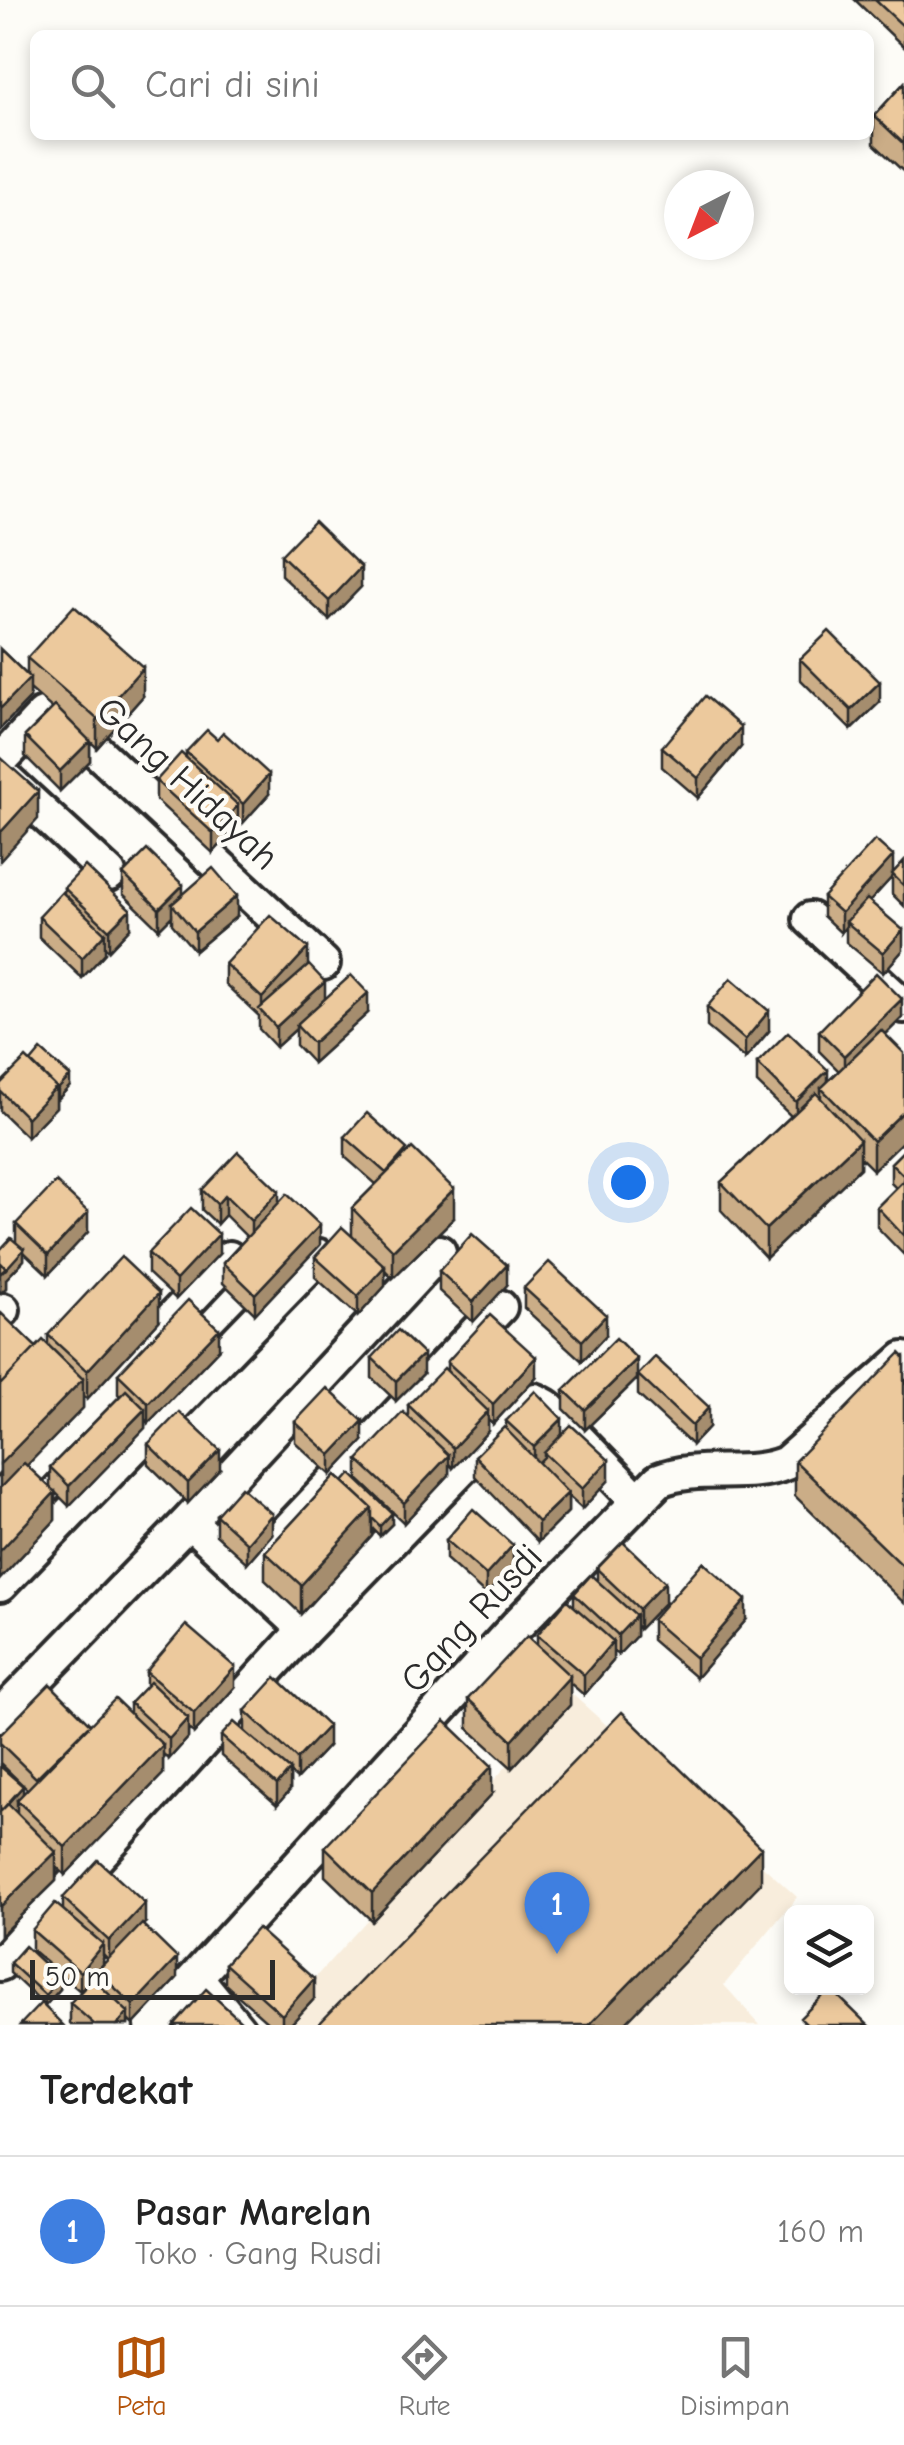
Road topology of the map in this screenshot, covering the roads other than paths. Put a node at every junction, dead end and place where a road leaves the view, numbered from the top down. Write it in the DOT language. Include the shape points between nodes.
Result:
graph roads {
  1 [pos="2,759"];
  2 [pos="109,874"];
  3 [pos="810,920"];
  4 [pos="323,963"];
  5 [pos="904,1006"];
  6 [pos="438,1252"];
  7 [pos="319,1256"];
  8 [pos="229,1258"];
  9 [pos="500,1308"];
  10 [pos="904,1360"];
  11 [pos="0,1500"];
  12 [pos="638,1501"];
  13 [pos="189,1521"];
  14 [pos="246,1574"];
  15 [pos="0,1585"];
  16 [pos="305,1629"];
  17 [pos="0,1716"];
  18 [pos="0,1964"];
  19 [pos="202,1971"];
  20 [pos="152,2025"];
  21 [pos="246,2025"];
  1 -- 2 [label="street"];
  1 -- 4 [label="street, Gang Hidayah" via="54,712"];
  3 -- 5 [label="street"];
  6 -- 13 [label="street"];
  7 -- 15 [label="street"];
  8 -- 11 [label="street"];
  9 -- 14 [label="street"];
  10 -- 12 [label="street, Gang Rusdi" via="786,1463 676,1473 658,1480"];
  12 -- 16 [label="street" via="572,1429 530,1401"];
  12 -- 19 [label="street, Gang Rusdi"];
  13 -- 14 [label="street"];
  13 -- 17 [label="street"];
  14 -- 16 [label="street"];
  16 -- 18 [label="street"];
  19 -- 20 [label="street, Gang Rusdi"];
  19 -- 21 [label="lane"];
}
